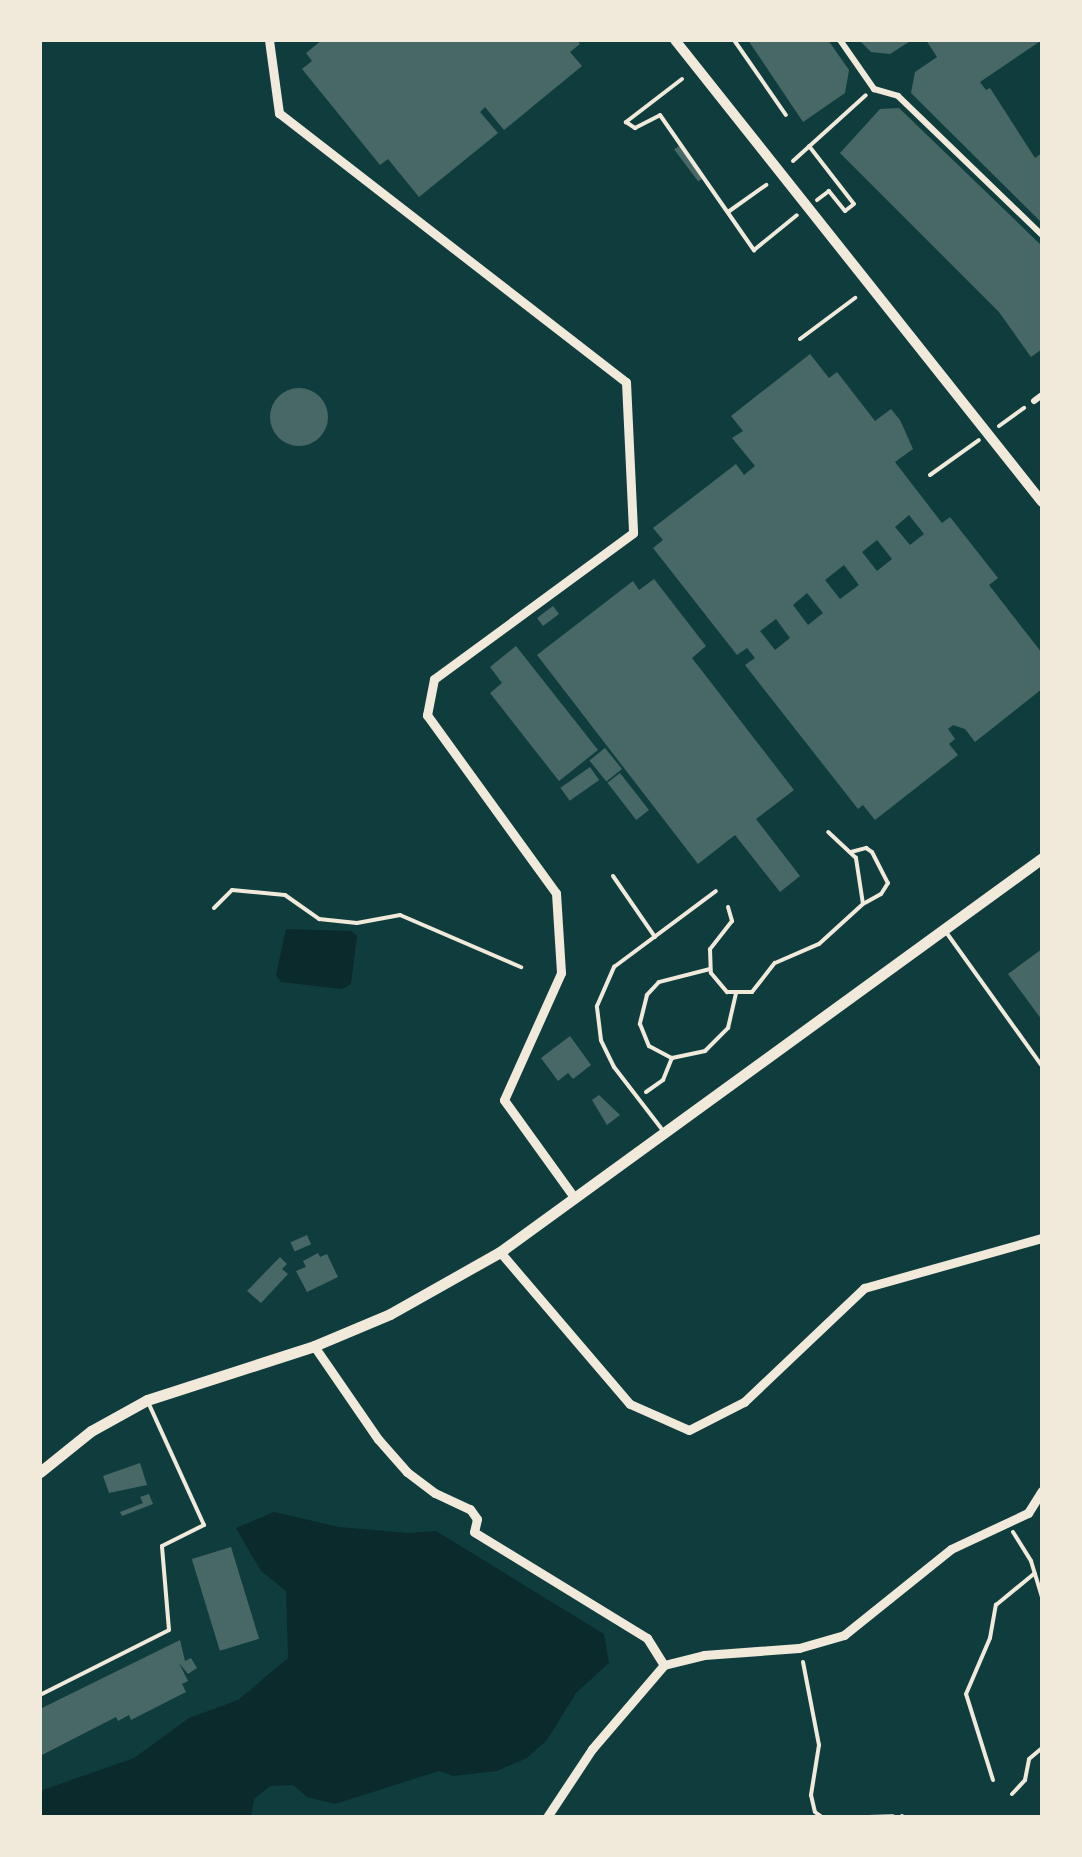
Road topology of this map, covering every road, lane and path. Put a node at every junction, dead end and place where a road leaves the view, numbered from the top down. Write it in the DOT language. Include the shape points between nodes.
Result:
graph roads {
  1 [pos="268,40"];
  2 [pos="675,40"];
  3 [pos="734,40"];
  4 [pos="840,40"];
  5 [pos="682,79"];
  6 [pos="874,88"];
  7 [pos="786,115"];
  8 [pos="810,146"];
  9 [pos="793,160"];
  10 [pos="766,186"];
  11 [pos="814,202"];
  12 [pos="728,212"];
  13 [pos="799,214"];
  14 [pos="1042,235"];
  15 [pos="855,298"];
  16 [pos="800,339"];
  17 [pos="1042,395"];
  18 [pos="1034,400"];
  19 [pos="1042,502"];
  20 [pos="828,832"];
  21 [pos="851,852"];
  22 [pos="1042,858"];
  23 [pos="613,876"];
  24 [pos="716,892"];
  25 [pos="863,904"];
  26 [pos="728,906"];
  27 [pos="214,908"];
  28 [pos="944,930"];
  29 [pos="655,937"];
  30 [pos="521,967"];
  31 [pos="710,968"];
  32 [pos="736,994"];
  33 [pos="672,1057"];
  34 [pos="1042,1066"];
  35 [pos="638,1098"];
  36 [pos="664,1132"];
  37 [pos="574,1198"];
  38 [pos="1042,1238"];
  39 [pos="500,1252"];
  40 [pos="314,1346"];
  41 [pos="147,1400"];
  42 [pos="40,1472"];
  43 [pos="1042,1491"];
  44 [pos="1009,1526"];
  45 [pos="1035,1573"];
  46 [pos="1042,1596"];
  47 [pos="799,1648"];
  48 [pos="664,1666"];
  49 [pos="40,1695"];
  50 [pos="1042,1748"];
  51 [pos="993,1780"];
  52 [pos="1012,1794"];
  53 [pos="547,1817"];
  54 [pos="822,1817"];
  55 [pos="868,1817"];
  56 [pos="902,1817"];
  1 -- 37 [label="street" via="279,114 626,382 633,532 434,679 427,715 556,894 561,972 504,1100"];
  2 -- 19 [label="street"];
  3 -- 7 [label="lane"];
  4 -- 6 [label="street"];
  5 -- 12 [label="path" via="626,122 635,128 660,116"];
  6 -- 8 [label="path"];
  6 -- 14 [label="street" via="898,96"];
  8 -- 9 [label="path"];
  8 -- 11 [label="path" via="854,204 845,210 829,190"];
  10 -- 12 [label="path"];
  12 -- 13 [label="path" via="754,250"];
  15 -- 16 [label="path"];
  17 -- 18 [label="street"];
  20 -- 21 [label="path"];
  21 -- 25 [label="path"];
  21 -- 25 [label="path" via="872,852 888,883"];
  22 -- 28 [label="main road"];
  23 -- 29 [label="lane"];
  24 -- 29 [label="lane"];
  25 -- 32 [label="path" via="820,944 775,964 758,990"];
  26 -- 31 [label="path" via="732,920 710,949"];
  27 -- 30 [label="path" via="232,890 285,894 320,919 357,923 400,915"];
  28 -- 34 [label="lane"];
  28 -- 36 [label="main road"];
  29 -- 35 [label="lane" via="614,967 597,1006 600,1040"];
  31 -- 32 [label="path" via="720,988"];
  31 -- 33 [label="path" via="659,982 644,1002 642,1037"];
  32 -- 33 [label="path" via="722,1037 705,1051"];
  33 -- 35 [label="path" via="664,1080"];
  35 -- 36 [label="lane"];
  36 -- 37 [label="main road"];
  37 -- 39 [label="main road"];
  38 -- 39 [label="street" via="864,1288 744,1402 688,1430 630,1404"];
  39 -- 40 [label="main road" via="390,1314"];
  40 -- 41 [label="main road"];
  40 -- 48 [label="street" via="408,1472 470,1509 477,1519 474,1532 646,1638"];
  41 -- 42 [label="main road" via="91,1430"];
  41 -- 49 [label="lane" via="204,1525 162,1546 168,1630"];
  43 -- 44 [label="street"];
  44 -- 45 [label="path"];
  44 -- 47 [label="street" via="950,1549 844,1635"];
  45 -- 46 [label="path"];
  45 -- 51 [label="path" via="996,1605 966,1694"];
  47 -- 48 [label="street" via="704,1655"];
  47 -- 54 [label="path" via="818,1744 812,1795"];
  48 -- 53 [label="street" via="592,1749"];
  50 -- 52 [label="path"];
  55 -- 56 [label="path"];
}
